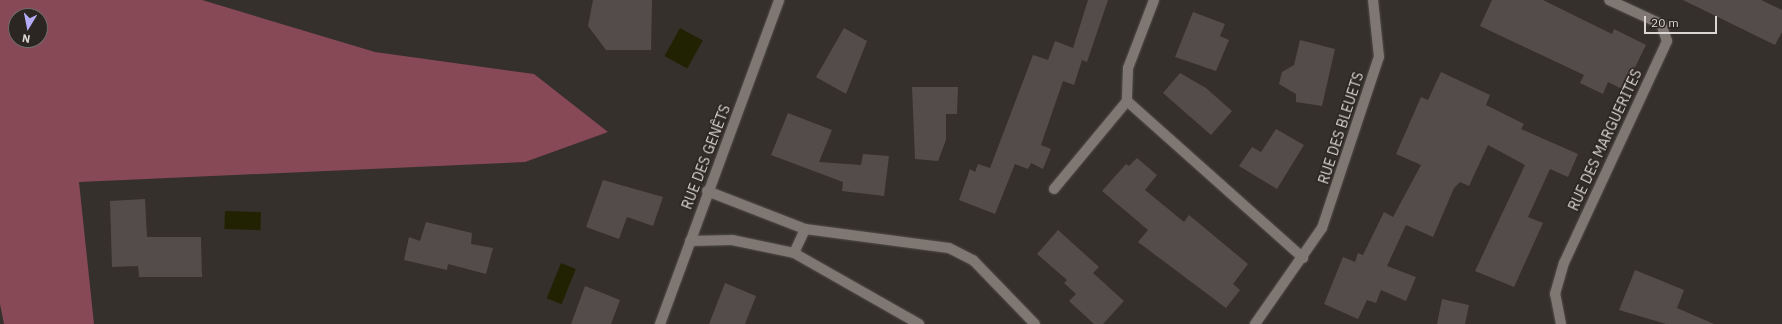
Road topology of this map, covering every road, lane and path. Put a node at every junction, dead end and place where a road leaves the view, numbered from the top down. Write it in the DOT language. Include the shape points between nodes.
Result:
graph roads {
  1 [pos="779,0"];
  2 [pos="1154,0"];
  3 [pos="1373,0"];
  4 [pos="1609,0"];
  5 [pos="1127,101"];
  6 [pos="1054,189"];
  7 [pos="707,191"];
  8 [pos="805,229"];
  9 [pos="690,241"];
  10 [pos="794,253"];
  11 [pos="1303,258"];
  12 [pos="660,324"];
  13 [pos="919,324"];
  14 [pos="1035,324"];
  15 [pos="1255,324"];
  16 [pos="1561,324"];
  1 -- 7 [label="street, RUE DES GENÊTS"];
  2 -- 5 [label="street" via="1128,68"];
  3 -- 11 [label="street, RUE DES BLEUETS" via="1379,57 1322,228"];
  4 -- 16 [label="street, RUE DES MARGUERITES" via="1661,24 1667,41 1564,263 1555,294"];
  5 -- 6 [label="street"];
  5 -- 11 [label="street"];
  7 -- 8 [label="street"];
  7 -- 9 [label="street, RUE DES GENÊTS"];
  8 -- 10 [label="street"];
  8 -- 14 [label="street" via="949,248 973,260"];
  9 -- 10 [label="street" via="732,240"];
  9 -- 12 [label="street, RUE DES GENÊTS"];
  10 -- 13 [label="street"];
  11 -- 15 [label="street, RUE DES BLEUETS"];
}
